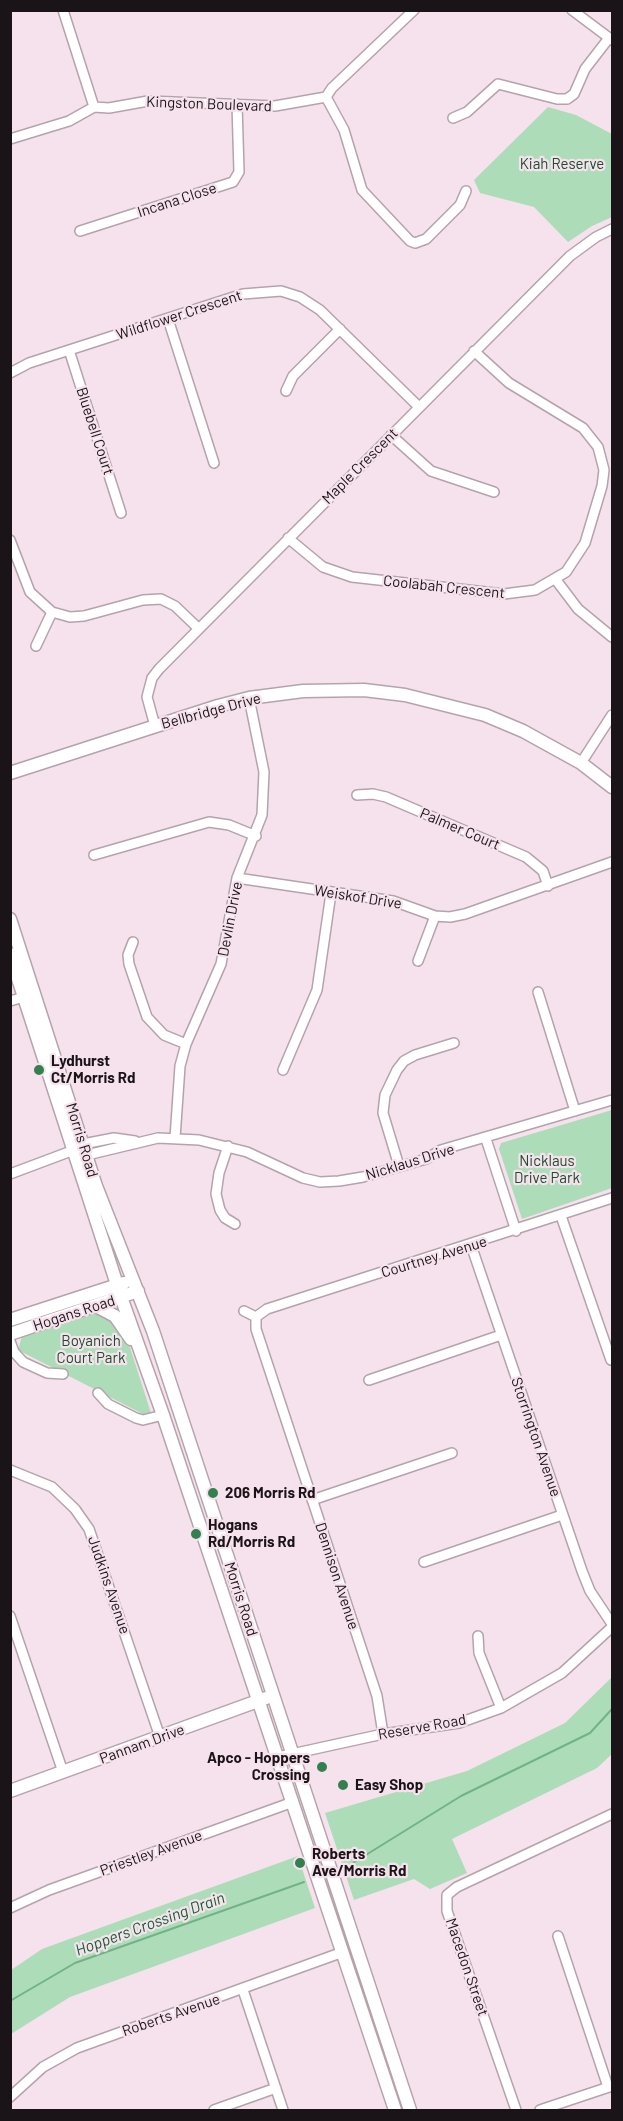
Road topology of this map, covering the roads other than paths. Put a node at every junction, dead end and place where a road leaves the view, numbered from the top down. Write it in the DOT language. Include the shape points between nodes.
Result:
graph roads {
  1 [pos="63,10"];
  2 [pos="572,10"];
  3 [pos="413,11"];
  4 [pos="611,39"];
  5 [pos="326,98"];
  6 [pos="237,104"];
  7 [pos="94,107"];
  8 [pos="453,118"];
  9 [pos="10,139"];
  10 [pos="466,191"];
  11 [pos="612,229"];
  12 [pos="80,231"];
  13 [pos="168,319"];
  14 [pos="340,329"];
  15 [pos="69,350"];
  16 [pos="474,351"];
  17 [pos="10,373"];
  18 [pos="286,391"];
  19 [pos="418,406"];
  20 [pos="391,435"];
  21 [pos="214,463"];
  22 [pos="494,492"];
  23 [pos="121,513"];
  24 [pos="288,538"];
  25 [pos="10,540"];
  26 [pos="556,580"];
  27 [pos="52,612"];
  28 [pos="198,628"];
  29 [pos="612,637"];
  30 [pos="36,646"];
  31 [pos="249,698"];
  32 [pos="612,715"];
  33 [pos="155,726"];
  34 [pos="581,763"];
  35 [pos="10,773"];
  36 [pos="612,787"];
  37 [pos="357,795"];
  38 [pos="255,836"];
  39 [pos="94,855"];
  40 [pos="612,862"];
  41 [pos="237,878"];
  42 [pos="548,886"];
  43 [pos="331,893"];
  44 [pos="435,916"];
  45 [pos="10,919"];
  46 [pos="133,942"];
  47 [pos="10,954"];
  48 [pos="418,961"];
  49 [pos="538,992"];
  50 [pos="24,997"];
  51 [pos="10,1001"];
  52 [pos="454,1043"];
  53 [pos="186,1044"];
  54 [pos="283,1071"];
  55 [pos="612,1100"];
  56 [pos="575,1111"];
  57 [pos="175,1138"];
  58 [pos="486,1139"];
  59 [pos="228,1146"];
  60 [pos="81,1149"];
  61 [pos="399,1166"];
  62 [pos="10,1174"];
  63 [pos="612,1198"];
  64 [pos="561,1216"];
  65 [pos="235,1224"];
  66 [pos="516,1231"];
  67 [pos="471,1245"];
  68 [pos="117,1285"];
  69 [pos="135,1285"];
  70 [pos="121,1298"];
  71 [pos="96,1306"];
  72 [pos="244,1311"];
  73 [pos="256,1317"];
  74 [pos="10,1320"];
  75 [pos="10,1334"];
  76 [pos="501,1335"];
  77 [pos="10,1341"];
  78 [pos="611,1360"];
  79 [pos="144,1361"];
  80 [pos="63,1374"];
  81 [pos="369,1380"];
  82 [pos="99,1393"];
  83 [pos="163,1415"];
  84 [pos="452,1453"];
  85 [pos="10,1470"];
  86 [pos="312,1500"];
  87 [pos="562,1515"];
  88 [pos="424,1562"];
  89 [pos="10,1616"];
  90 [pos="612,1626"];
  91 [pos="478,1636"];
  92 [pos="273,1696"];
  93 [pos="259,1701"];
  94 [pos="501,1708"];
  95 [pos="383,1734"];
  96 [pos="160,1737"];
  97 [pos="291,1752"];
  98 [pos="278,1757"];
  99 [pos="63,1772"];
  100 [pos="10,1791"];
  101 [pos="293,1802"];
  102 [pos="612,1815"];
  103 [pos="10,1908"];
  104 [pos="558,1936"];
  105 [pos="356,1948"];
  106 [pos="343,1952"];
  107 [pos="243,1990"];
  108 [pos="610,2086"];
  109 [pos="276,2088"];
  110 [pos="10,2097"];
  111 [pos="214,2110"];
  112 [pos="283,2110"];
  113 [pos="395,2110"];
  114 [pos="410,2110"];
  115 [pos="516,2110"];
  116 [pos="540,2110"];
  1 -- 7 [label="street"];
  2 -- 4 [label="street"];
  3 -- 5 [label="street"];
  4 -- 8 [label="street" via="585,69 574,94 567,99 498,84 466,112"];
  5 -- 6 [label="street, Kingston Boulevard" via="274,106"];
  5 -- 10 [label="street" via="344,130 362,190 410,241 426,239 460,205"];
  6 -- 7 [label="street, Kingston Boulevard" via="148,101"];
  6 -- 12 [label="street, Incana Close" via="239,172 233,182"];
  7 -- 9 [label="street, Kingston Boulevard" via="69,121"];
  11 -- 16 [label="street, Maple Crescent" via="570,256"];
  13 -- 14 [label="street, Wildflower Crescent" via="243,294 281,291 311,303"];
  13 -- 15 [label="street, Wildflower Crescent"];
  13 -- 21 [label="street"];
  14 -- 18 [label="street" via="293,376"];
  14 -- 19 [label="street, Wildflower Crescent"];
  15 -- 17 [label="street, Wildflower Crescent"];
  15 -- 23 [label="street, Bluebell Court"];
  16 -- 19 [label="street, Maple Crescent"];
  16 -- 26 [label="street, Coolabah Crescent" via="509,383 583,428 598,447 604,470 602,486 585,543"];
  19 -- 20 [label="street, Maple Crescent"];
  20 -- 22 [label="street" via="431,471"];
  20 -- 24 [label="street, Maple Crescent"];
  24 -- 26 [label="street, Coolabah Crescent" via="323,567 352,577 504,594 535,590"];
  24 -- 28 [label="street, Maple Crescent"];
  25 -- 27 [label="street" via="30,592"];
  26 -- 29 [label="street" via="578,609"];
  27 -- 28 [label="street" via="84,616 161,599 175,606"];
  27 -- 30 [label="street"];
  28 -- 33 [label="street, Maple Crescent" via="152,678 147,697"];
  31 -- 33 [label="street, Bellbridge Drive"];
  31 -- 34 [label="street, Bellbridge Drive" via="335,690 405,695 485,715"];
  31 -- 38 [label="street, Devlin Drive" via="264,772 262,815"];
  32 -- 34 [label="street"];
  33 -- 35 [label="street, Bellbridge Drive"];
  34 -- 36 [label="street, Bellbridge Drive"];
  37 -- 42 [label="street, Palmer Court" via="386,797 526,857 543,871"];
  38 -- 39 [label="street" via="209,822"];
  38 -- 41 [label="street, Devlin Drive"];
  40 -- 42 [label="street, Weiskof Drive"];
  41 -- 43 [label="street, Weiskof Drive"];
  41 -- 53 [label="street, Devlin Drive" via="221,964"];
  42 -- 44 [label="street, Weiskof Drive" via="465,914"];
  43 -- 44 [label="street, Weiskof Drive" via="393,901"];
  43 -- 54 [label="street" via="317,990"];
  44 -- 48 [label="street"];
  45 -- 60 [label="street, Morris Road"];
  46 -- 53 [label="street" via="129,964 147,1017 164,1035"];
  47 -- 50 [label="street, Morris Road"];
  49 -- 56 [label="street"];
  50 -- 51 [label="street"];
  50 -- 60 [label="street, Morris Road"];
  52 -- 61 [label="street" via="404,1061 389,1086 383,1113"];
  53 -- 57 [label="street, Devlin Drive" via="177,1087"];
  55 -- 56 [label="street, Nicklaus Drive"];
  56 -- 58 [label="street, Nicklaus Drive"];
  57 -- 59 [label="street, Nicklaus Drive"];
  57 -- 60 [label="street, Nicklaus Drive" via="114,1138"];
  58 -- 61 [label="street, Nicklaus Drive"];
  58 -- 66 [label="street"];
  59 -- 61 [label="street, Nicklaus Drive" via="320,1182 363,1177"];
  59 -- 65 [label="street" via="216,1194 225,1218"];
  60 -- 62 [label="street, Nicklaus Drive"];
  60 -- 68 [label="street, Morris Road"];
  60 -- 69 [label="street, Morris Road"];
  63 -- 64 [label="street, Courtney Avenue"];
  64 -- 66 [label="street, Courtney Avenue"];
  64 -- 78 [label="street"];
  66 -- 67 [label="street, Courtney Avenue"];
  67 -- 73 [label="street, Courtney Avenue" via="267,1309"];
  67 -- 76 [label="street, Storrington Avenue"];
  68 -- 69 [label="street, Hogans Road"];
  68 -- 70 [label="street, Morris Road"];
  68 -- 74 [label="street, Hogans Road"];
  69 -- 70 [label="street, Hogans Road"];
  69 -- 92 [label="street, Morris Road"];
  70 -- 71 [label="street, Hogans Road"];
  70 -- 79 [label="street, Morris Road"];
  71 -- 75 [label="street, Hogans Road"];
  71 -- 79 [label="street" via="115,1317"];
  72 -- 73 [label="street"];
  73 -- 86 [label="street, Dennison Avenue" via="256,1329"];
  76 -- 81 [label="street"];
  76 -- 87 [label="street, Storrington Avenue"];
  77 -- 80 [label="street" via="23,1362 46,1373"];
  79 -- 83 [label="street, Morris Road"];
  82 -- 83 [label="street" via="108,1404 136,1418"];
  83 -- 93 [label="street, Morris Road"];
  84 -- 86 [label="street"];
  85 -- 96 [label="street, Judkins Avenue" via="52,1487 89,1529"];
  86 -- 95 [label="street, Dennison Avenue" via="377,1696"];
  87 -- 88 [label="street"];
  87 -- 90 [label="street, Storrington Avenue" via="590,1591"];
  89 -- 99 [label="street"];
  90 -- 94 [label="street, Reserve Road" via="562,1673"];
  91 -- 94 [label="street" via="479,1653"];
  92 -- 93 [label="street, Pannam Drive"];
  92 -- 97 [label="street, Morris Road"];
  93 -- 96 [label="street, Pannam Drive"];
  93 -- 98 [label="street, Morris Road"];
  94 -- 95 [label="street, Reserve Road" via="442,1726"];
  95 -- 97 [label="street, Reserve Road"];
  96 -- 99 [label="street, Pannam Drive"];
  97 -- 98 [label="street, Reserve Road"];
  97 -- 105 [label="street, Morris Road"];
  98 -- 101 [label="street, Morris Road"];
  99 -- 100 [label="street, Pannam Drive"];
  101 -- 103 [label="street, Priestley Avenue" via="49,1890"];
  101 -- 106 [label="street, Morris Road"];
  102 -- 115 [label="street, Macedon Street" via="447,1895 447,1911"];
  104 -- 108 [label="street"];
  105 -- 106 [label="street"];
  105 -- 114 [label="street, Morris Road"];
  106 -- 107 [label="street, Roberts Avenue"];
  106 -- 113 [label="street, Morris Road"];
  107 -- 109 [label="street"];
  107 -- 110 [label="street, Roberts Avenue" via="77,2048 43,2067"];
  108 -- 116 [label="street"];
  109 -- 111 [label="street"];
  109 -- 112 [label="street"];
}
